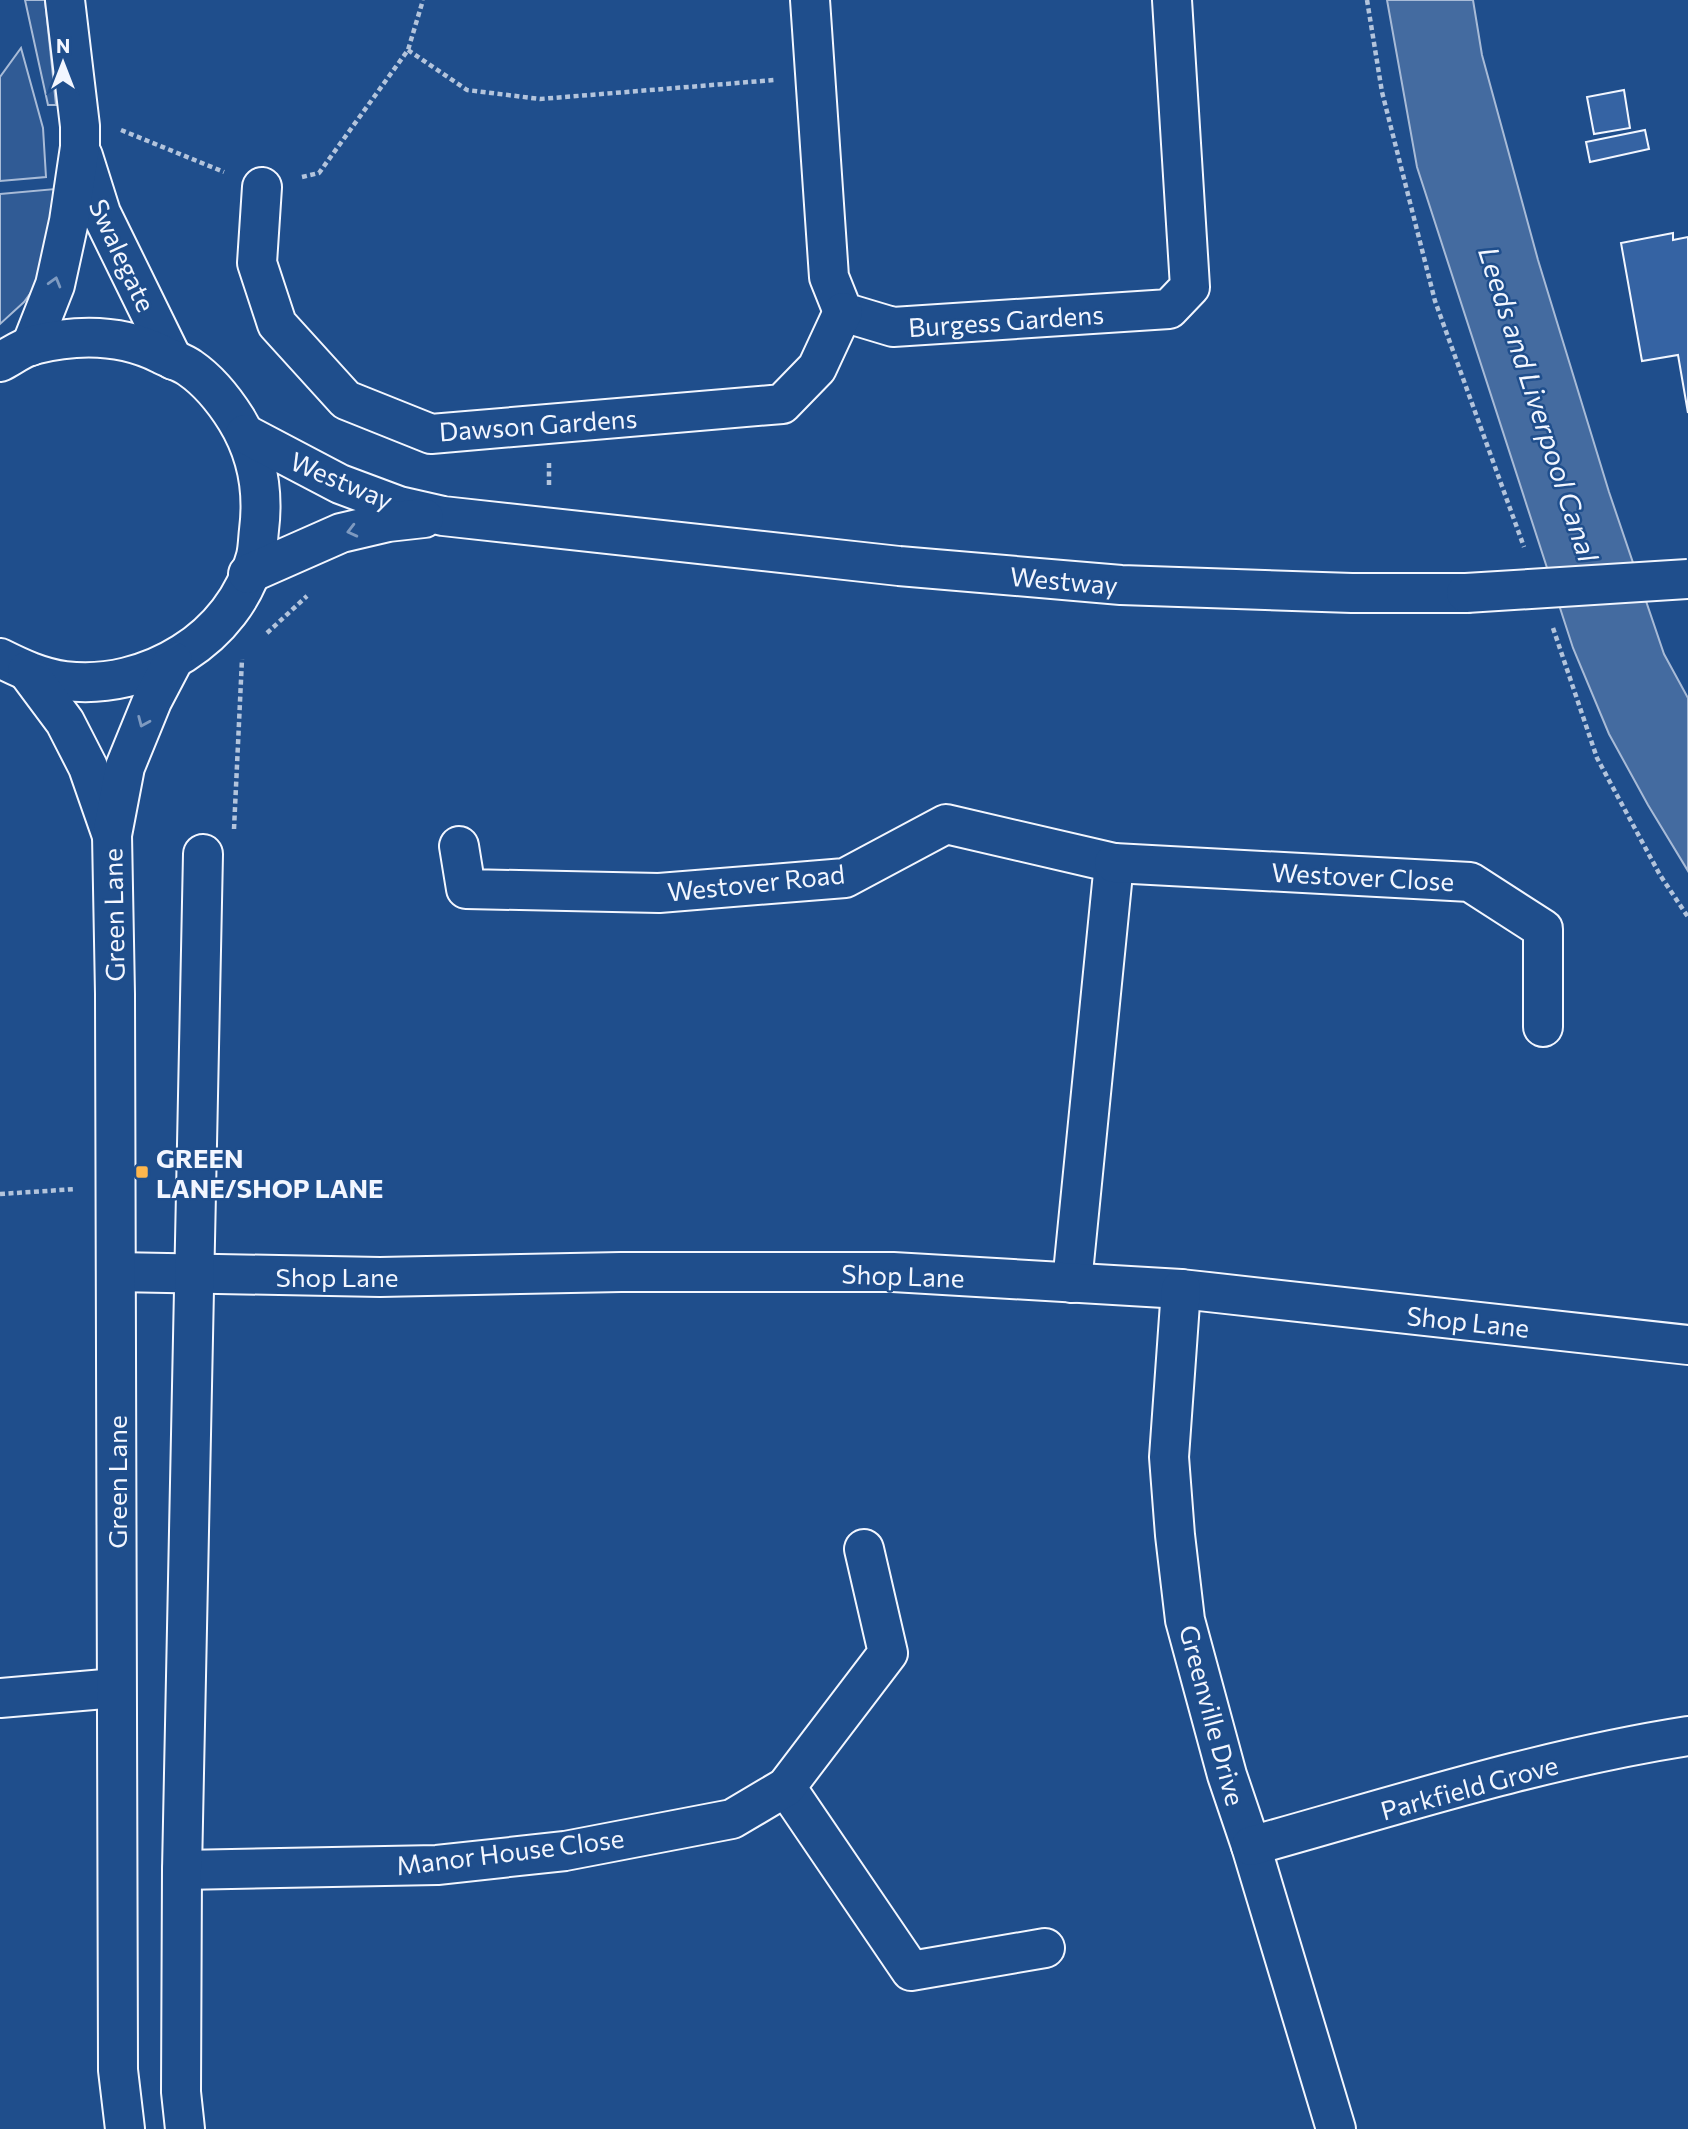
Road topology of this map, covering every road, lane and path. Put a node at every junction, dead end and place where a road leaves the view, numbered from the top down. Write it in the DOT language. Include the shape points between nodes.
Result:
graph roads {
  1 [pos="65,0"];
  2 [pos="423,0"];
  3 [pos="810,0"];
  4 [pos="1172,0"];
  5 [pos="1367,0"];
  6 [pos="408,50"];
  7 [pos="815,76"];
  8 [pos="80,137"];
  9 [pos="262,187"];
  10 [pos="843,312"];
  11 [pos="15,354"];
  12 [pos="173,360"];
  13 [pos="548,424"];
  14 [pos="245,434"];
  15 [pos="443,516"];
  16 [pos="551,528"];
  17 [pos="1527,556"];
  18 [pos="248,574"];
  19 [pos="1688,579"];
  20 [pos="308,594"];
  21 [pos="1550,620"];
  22 [pos="261,639"];
  23 [pos="242,657"];
  24 [pos="173,661"];
  25 [pos="13,665"];
  26 [pos="112,835"];
  27 [pos="459,846"];
  28 [pos="203,853"];
  29 [pos="1114,863"];
  30 [pos="1688,917"];
  31 [pos="1543,1027"];
  32 [pos="115,1186"];
  33 [pos="0,1194"];
  34 [pos="116,1272"];
  35 [pos="193,1275"];
  36 [pos="1072,1283"];
  37 [pos="1181,1289"];
  38 [pos="1688,1345"];
  39 [pos="864,1549"];
  40 [pos="116,1688"];
  41 [pos="0,1698"];
  42 [pos="1688,1735"];
  43 [pos="786,1787"];
  44 [pos="1251,1846"];
  45 [pos="182,1870"];
  46 [pos="1045,1948"];
  47 [pos="121,2129"];
  48 [pos="185,2129"];
  49 [pos="1336,2129"];
  1 -- 8 [label="street, Swalegate"];
  2 -- 6 [label="path"];
  3 -- 7 [label="street"];
  4 -- 10 [label="street, Burgess Gardens" via="1190,287 1169,309 893,327"];
  5 -- 17 [label="path" via="1382,92 1435,301"];
  6 -- 7 [label="path" via="467,90 540,99"];
  6 -- 9 [label="path" via="319,173"];
  7 -- 10 [label="street" via="829,278"];
  8 -- 9 [label="path" via="105,124"];
  11 -- 8 [label="street, Swalegate, one-way" via="54,285 69,220"];
  8 -- 12 [label="street, Swalegate" via="101,214"];
  9 -- 13 [label="street, Dawson Gardens" via="257,262 277,324 346,400 431,434"];
  10 -- 13 [label="street, Dawson Gardens" via="817,368 782,404"];
  11 -- 12 [label="street" via="93,336 140,344"];
  12 -- 14 [label="street" via="190,368 222,398"];
  13 -- 16 [label="path"];
  14 -- 15 [label="street, Westway" via="340,484 399,506"];
  14 -- 18 [label="street" via="257,467 262,505 256,557"];
  15 -- 16 [label="street, Westway"];
  15 -- 18 [label="street, Westway, one-way" via="341,533"];
  16 -- 19 [label="street, Westway, bridge" via="1121,585 1466,593"];
  18 -- 24 [label="street" via="239,596 214,629"];
  20 -- 22 [label="path"];
  21 -- 30 [label="path" via="1597,758"];
  23 -- 28 [label="path" via="233,852"];
  24 -- 25 [label="street" via="138,676 99,682 63,681"];
  24 -- 26 [label="street, Green Lane, one-way" via="125,767"];
  25 -- 26 [label="street, Green Lane" via="65,722 88,768"];
  26 -- 32 [label="street, Green Lane"];
  27 -- 29 [label="street, Westover Road" via="466,889 659,893 845,878 946,824"];
  28 -- 35 [label="street"];
  29 -- 31 [label="street, Westover Close" via="1470,882 1543,929"];
  29 -- 36 [label="street"];
  32 -- 33 [label="path"];
  32 -- 34 [label="street, Green Lane"];
  34 -- 35 [label="street, Shop Lane"];
  34 -- 40 [label="street, Green Lane"];
  35 -- 36 [label="street, Shop Lane" via="893,1272"];
  35 -- 45 [label="street"];
  36 -- 37 [label="street, Shop Lane"];
  37 -- 38 [label="street, Shop Lane"];
  37 -- 44 [label="street, Greenville Drive" via="1169,1457 1184,1608 1227,1775"];
  39 -- 43 [label="street, Manor House Close" via="888,1653"];
  40 -- 41 [label="street"];
  40 -- 47 [label="street, Green Lane"];
  42 -- 44 [label="street, Parkfield Grove" via="1476,1784"];
  43 -- 45 [label="street, Manor House Close" via="732,1819 565,1851 437,1865"];
  43 -- 46 [label="street" via="911,1971"];
  44 -- 49 [label="street, Greenville Drive"];
  45 -- 48 [label="street" via="181,2092"];
}
